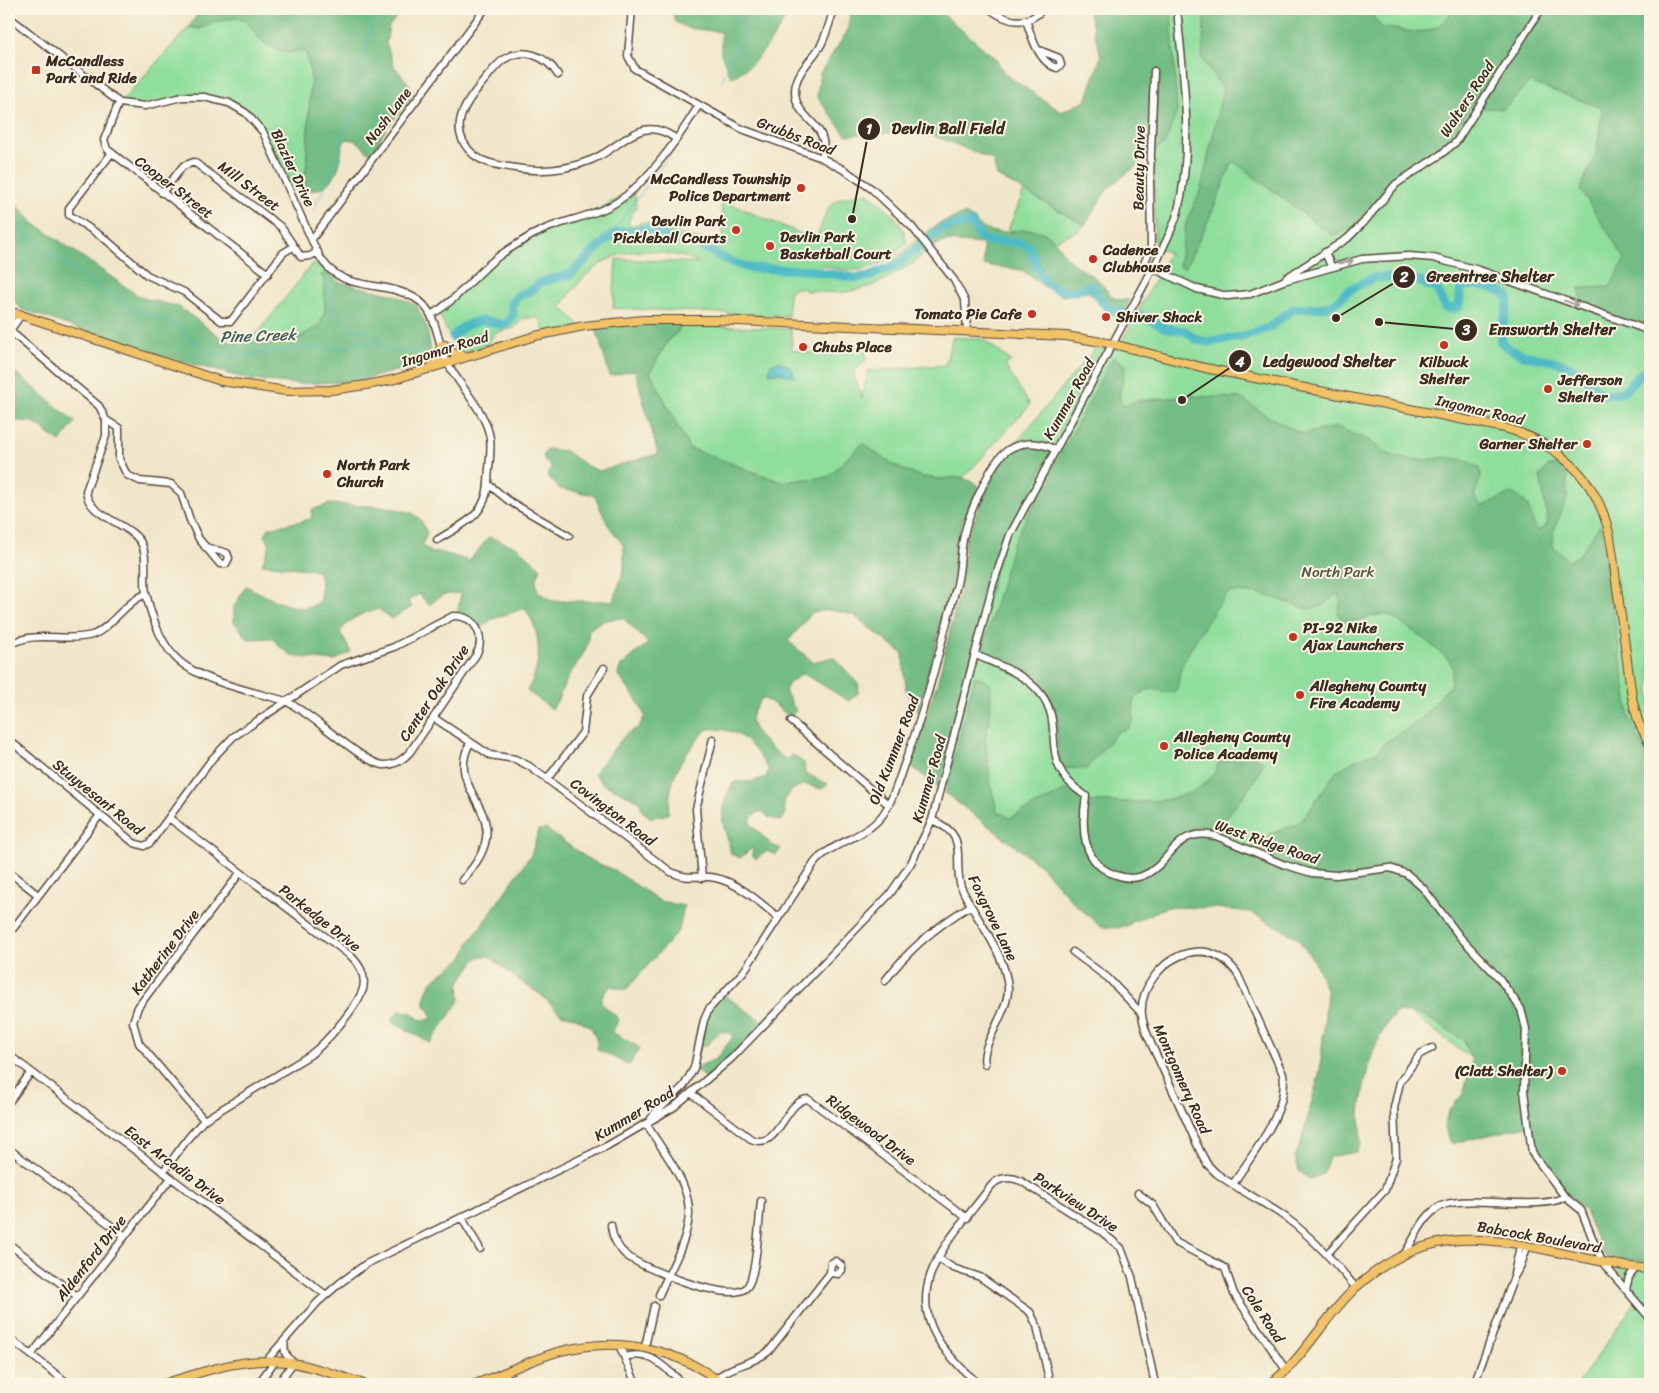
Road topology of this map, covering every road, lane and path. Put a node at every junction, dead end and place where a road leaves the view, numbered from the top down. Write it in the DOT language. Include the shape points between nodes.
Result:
graph roads {
  1 [pos="485,9"];
  2 [pos="632,9"];
  3 [pos="834,9"];
  4 [pos="990,9"];
  5 [pos="1043,9"];
  6 [pos="1177,9"];
  7 [pos="1541,9"];
  8 [pos="9,17"];
  9 [pos="1026,20"];
  10 [pos="1039,50"];
  11 [pos="1154,71"];
  12 [pos="558,75"];
  13 [pos="119,102"];
  14 [pos="700,105"];
  15 [pos="676,138"];
  16 [pos="111,154"];
  17 [pos="822,158"];
  18 [pos="162,193"];
  19 [pos="312,239"];
  20 [pos="293,247"];
  21 [pos="318,252"];
  22 [pos="1325,252"];
  23 [pos="1331,266"];
  24 [pos="1153,268"];
  25 [pos="268,274"];
  26 [pos="1283,281"];
  27 [pos="9,312"];
  28 [pos="21,315"];
  29 [pos="431,315"];
  30 [pos="967,331"];
  31 [pos="1650,331"];
  32 [pos="9,332"];
  33 [pos="1113,344"];
  34 [pos="443,345"];
  35 [pos="468,357"];
  36 [pos="448,363"];
  37 [pos="431,368"];
  38 [pos="106,420"];
  39 [pos="1056,450"];
  40 [pos="488,484"];
  41 [pos="569,536"];
  42 [pos="437,540"];
  43 [pos="205,547"];
  44 [pos="146,594"];
  45 [pos="9,645"];
  46 [pos="976,655"];
  47 [pos="604,668"];
  48 [pos="286,701"];
  49 [pos="434,718"];
  50 [pos="791,721"];
  51 [pos="713,739"];
  52 [pos="9,740"];
  53 [pos="470,743"];
  54 [pos="1650,745"];
  55 [pos="548,778"];
  56 [pos="889,805"];
  57 [pos="100,815"];
  58 [pos="169,818"];
  59 [pos="932,820"];
  60 [pos="9,872"];
  61 [pos="240,873"];
  62 [pos="702,878"];
  63 [pos="462,880"];
  64 [pos="38,896"];
  65 [pos="970,906"];
  66 [pos="778,917"];
  67 [pos="9,934"];
  68 [pos="1073,952"];
  69 [pos="884,981"];
  70 [pos="1142,1014"];
  71 [pos="1432,1048"];
  72 [pos="9,1055"];
  73 [pos="985,1064"];
  74 [pos="32,1072"];
  75 [pos="692,1094"];
  76 [pos="9,1102"];
  77 [pos="204,1120"];
  78 [pos="647,1125"];
  79 [pos="9,1149"];
  80 [pos="163,1172"];
  81 [pos="171,1178"];
  82 [pos="1233,1184"];
  83 [pos="1138,1193"];
  84 [pos="1565,1196"];
  85 [pos="761,1201"];
  86 [pos="462,1217"];
  87 [pos="967,1218"];
  88 [pos="611,1225"];
  89 [pos="125,1236"];
  90 [pos="9,1244"];
  91 [pos="1524,1246"];
  92 [pos="480,1249"];
  93 [pos="1405,1253"];
  94 [pos="1327,1254"];
  95 [pos="938,1258"];
  96 [pos="1602,1262"];
  97 [pos="1636,1268"];
  98 [pos="1650,1269"];
  99 [pos="830,1273"];
  100 [pos="667,1276"];
  101 [pos="1356,1288"];
  102 [pos="1626,1289"];
  103 [pos="326,1295"];
  104 [pos="659,1295"];
  105 [pos="77,1296"];
  106 [pos="654,1306"];
  107 [pos="1650,1318"];
  108 [pos="9,1338"];
  109 [pos="284,1341"];
  110 [pos="619,1345"];
  111 [pos="645,1348"];
  112 [pos="31,1355"];
  113 [pos="624,1356"];
  114 [pos="266,1361"];
  115 [pos="275,1361"];
  116 [pos="293,1363"];
  117 [pos="1286,1370"];
  118 [pos="504,1373"];
  119 [pos="716,1379"];
  120 [pos="976,1381"];
  121 [pos="69,1384"];
  122 [pos="163,1384"];
  123 [pos="258,1384"];
  124 [pos="278,1384"];
  125 [pos="364,1384"];
  126 [pos="475,1384"];
  127 [pos="513,1384"];
  128 [pos="636,1384"];
  129 [pos="684,1384"];
  130 [pos="723,1384"];
  131 [pos="1050,1384"];
  132 [pos="1155,1384"];
  133 [pos="1270,1384"];
  134 [pos="1474,1384"];
  1 -- 19 [label="street, Nash Lane"];
  2 -- 14 [label="street, Grubbs Road" via="628,51 631,64 643,75"];
  3 -- 17 [label="street" via="824,38 796,86 800,108 823,136"];
  4 -- 9 [label="street" via="1009,20"];
  5 -- 9 [label="street"];
  6 -- 24 [label="street, Kummer Road" via="1187,152 1178,213"];
  7 -- 22 [label="street, Walters Road" via="1456,142 1400,181 1359,228"];
  8 -- 13 [label="street, Blazier Drive"];
  9 -- 10 [label="street"];
  11 -- 24 [label="street, Beauty Drive" via="1151,248 1144,264"];
  12 -- 15 [label="street" via="549,63 533,54 518,54 501,61 469,98 462,112 461,135 471,152 495,164 526,170 549,170 596,158 643,130 661,130"];
  13 -- 16 [label="street" via="104,140"];
  13 -- 19 [label="street, Blazier Drive" via="145,106 182,97 204,97 229,103 246,113 267,140"];
  14 -- 15 [label="street"];
  14 -- 17 [label="street, Grubbs Road" via="747,132"];
  15 -- 29 [label="street" via="648,175 622,199 527,237 497,258 457,297"];
  16 -- 18 [label="street, Cooper Street"];
  16 -- 25 [label="street" via="69,208 69,215 104,238 147,274 184,292 225,322 231,321"];
  17 -- 30 [label="street, Grubbs Road" via="872,189 922,237 962,293"];
  18 -- 20 [label="street, Mill Street" via="183,166 190,162 199,164 281,227"];
  18 -- 25 [label="street, Cooper Street"];
  19 -- 21 [label="street, Blazier Drive"];
  20 -- 21 [label="street" via="301,257"];
  20 -- 25 [label="street" via="283,253"];
  21 -- 29 [label="street, Blazier Drive" via="326,266 339,278 406,294 420,301"];
  22 -- 23 [label="street"];
  22 -- 26 [label="street, Walters Road"];
  23 -- 26 [label="street"];
  23 -- 31 [label="street, one-way" via="1391,256 1453,262"];
  24 -- 26 [label="street" via="1197,289 1219,295 1250,294"];
  24 -- 33 [label="street, Kummer Road"];
  27 -- 28 [label="highway"];
  28 -- 32 [label="street"];
  28 -- 37 [label="main road, Ingomar Road" via="212,379 260,388 310,391 348,388 392,380"];
  29 -- 34 [label="street, Blazier Drive" via="437,320"];
  30 -- 33 [label="main road, Ingomar Road" via="1066,336"];
  30 -- 35 [label="main road, Ingomar Road" via="643,320 552,332"];
  32 -- 38 [label="street" via="99,406"];
  33 -- 39 [label="street, Kummer Road"];
  33 -- 54 [label="main road, Ingomar Road" via="1205,368 1505,428 1533,438 1562,456 1592,490 1608,527 1633,702 1638,722"];
  34 -- 35 [label="main road" via="453,353"];
  34 -- 36 [label="street, Blazier Drive"];
  34 -- 37 [label="main road"];
  35 -- 36 [label="main road, Ingomar Road"];
  36 -- 37 [label="main road, Ingomar Road"];
  36 -- 40 [label="street" via="485,422 490,438"];
  38 -- 43 [label="street" via="119,428 119,459 127,475 140,481 171,484 181,493 190,520"];
  38 -- 44 [label="street, Center Oak Drive" via="106,436 86,491 87,497 94,508 126,527 140,541 144,554"];
  39 -- 46 [label="street, Kummer Road" via="1007,542"];
  39 -- 56 [label="street, Old Kummer Road" via="1036,443 1016,446 1002,454 991,470 966,528 938,663"];
  40 -- 41 [label="street" via="509,501"];
  40 -- 42 [label="street" via="486,502 481,510"];
  44 -- 45 [label="street" via="133,600 94,634 30,636"];
  44 -- 48 [label="street, Center Oak Drive" via="163,641 174,657 221,681"];
  46 -- 59 [label="street, Kummer Road"];
  46 -- 84 [label="street, West Ridge Road" via="1030,682 1045,700 1050,712 1058,767 1068,782 1086,796 1083,826 1087,848 1095,862 1108,872 1125,878 1143,876 1185,839 1204,834 1312,873 1336,875 1390,868 1402,871 1417,882 1499,978 1521,1009 1526,1029 1524,1091 1530,1147"];
  47 -- 55 [label="street" via="586,696 584,732"];
  48 -- 49 [label="street, Center Oak Drive" via="374,762 385,765 405,758"];
  48 -- 49 [label="street, Center Oak Drive" via="344,664 394,647 450,618 461,616 476,626 480,633 480,646"];
  48 -- 58 [label="street" via="227,742"];
  49 -- 53 [label="street, Covington Road"];
  50 -- 56 [label="street"];
  51 -- 62 [label="street" via="696,809"];
  52 -- 57 [label="street, Stuyvesant Road"];
  53 -- 55 [label="street, Covington Road" via="490,755 524,763"];
  53 -- 63 [label="street" via="463,771 484,817 487,834 480,859"];
  55 -- 62 [label="street, Covington Road" via="671,872 686,878"];
  56 -- 66 [label="street, Old Kummer Road" via="882,818 871,827 820,858"];
  57 -- 58 [label="street, Stuyvesant Road" via="141,847 150,843"];
  57 -- 64 [label="street"];
  58 -- 61 [label="street, Parkedge Drive"];
  59 -- 65 [label="street, Foxgrove Lane" via="945,827 960,851 958,879"];
  59 -- 75 [label="street, Kummer Road" via="908,868 890,894 732,1058"];
  60 -- 64 [label="street"];
  61 -- 77 [label="street, Katherine Drive" via="138,1007 133,1022 139,1043"];
  61 -- 77 [label="street, Parkedge Drive" via="355,960 362,970 363,988 332,1034 316,1050"];
  62 -- 66 [label="street, Covington Road" via="730,883"];
  64 -- 67 [label="street"];
  65 -- 69 [label="street" via="922,940"];
  65 -- 73 [label="street, Foxgrove Lane" via="1001,961 1008,989 1005,1008 984,1056"];
  66 -- 78 [label="street, Old Kummer Road" via="744,971 706,1014 694,1068 684,1086"];
  68 -- 70 [label="street" via="1108,978"];
  70 -- 82 [label="street, Montgomery Road" via="1207,1164"];
  70 -- 82 [label="street, Montgomery Road" via="1146,993 1155,975 1182,954 1199,951 1218,955 1232,966 1241,981 1283,1074 1285,1091 1280,1108"];
  71 -- 94 [label="street" via="1420,1054 1400,1082 1394,1108 1396,1158 1385,1190"];
  72 -- 74 [label="street, East Arcadia Drive"];
  74 -- 76 [label="street"];
  74 -- 80 [label="street, East Arcadia Drive"];
  75 -- 78 [label="street, Kummer Road"];
  75 -- 87 [label="street, Ridgewood Drive" via="756,1141 769,1139 796,1104 805,1099 811,1100"];
  77 -- 80 [label="street, Parkedge Drive"];
  78 -- 86 [label="street, Kummer Road"];
  78 -- 100 [label="street" via="681,1180 688,1199 688,1225"];
  79 -- 89 [label="street"];
  80 -- 81 [label="street, East Arcadia Drive"];
  81 -- 89 [label="street, Aldenford Drive"];
  81 -- 103 [label="street, East Arcadia Drive"];
  82 -- 94 [label="street, Montgomery Road" via="1295,1225"];
  83 -- 117 [label="street, Cole Road" via="1153,1205 1175,1242 1225,1268 1234,1294"];
  84 -- 93 [label="street" via="1543,1202 1449,1203 1440,1206 1427,1218"];
  84 -- 96 [label="street, West Ridge Road" via="1584,1215"];
  85 -- 100 [label="street" via="753,1271 747,1288 739,1292 724,1290 692,1285"];
  86 -- 92 [label="street"];
  86 -- 103 [label="street, Kummer Road" via="366,1264"];
  87 -- 95 [label="street, Parkview Drive"];
  87 -- 132 [label="street, Parkview Drive" via="994,1183 1012,1178 1022,1181 1117,1244 1126,1257 1132,1277"];
  88 -- 100 [label="street" via="614,1237 626,1254"];
  89 -- 105 [label="street, Aldenford Drive"];
  90 -- 105 [label="street"];
  91 -- 93 [label="main road, Babcock Boulevard" via="1483,1239 1460,1239 1428,1244"];
  91 -- 96 [label="main road, Babcock Boulevard"];
  91 -- 134 [label="street"];
  93 -- 101 [label="main road, Babcock Boulevard"];
  94 -- 101 [label="street, Montgomery Road"];
  95 -- 120 [label="street, Parkview Drive" via="927,1288 930,1325 948,1353"];
  95 -- 131 [label="street" via="953,1268 980,1277 1030,1312 1037,1326"];
  96 -- 97 [label="main road, Babcock Boulevard"];
  96 -- 102 [label="street"];
  97 -- 98 [label="main road, Babcock Boulevard"];
  97 -- 102 [label="street"];
  99 -- 119 [label="street" via="769,1351 756,1360 730,1368"];
  100 -- 104 [label="street"];
  101 -- 117 [label="main road, Babcock Boulevard" via="1337,1306"];
  102 -- 107 [label="street"];
  103 -- 109 [label="street, Kummer Road"];
  105 -- 112 [label="street, Aldenford Drive"];
  106 -- 111 [label="street"];
  108 -- 112 [label="street"];
  109 -- 114 [label="street, Kummer Road"];
  109 -- 116 [label="street" via="285,1353"];
  110 -- 111 [label="main road"];
  110 -- 113 [label="street"];
  110 -- 118 [label="main road" via="561,1351"];
  111 -- 119 [label="main road" via="686,1361"];
  112 -- 121 [label="street"];
  113 -- 128 [label="street"];
  113 -- 129 [label="street" via="640,1354 652,1357"];
  114 -- 115 [label="main road"];
  114 -- 122 [label="main road" via="224,1365"];
  115 -- 116 [label="main road"];
  115 -- 123 [label="street"];
  116 -- 124 [label="street"];
  116 -- 125 [label="main road"];
  117 -- 133 [label="main road, Babcock Boulevard"];
  118 -- 126 [label="main road"];
  118 -- 127 [label="street"];
  119 -- 130 [label="main road"];
}
